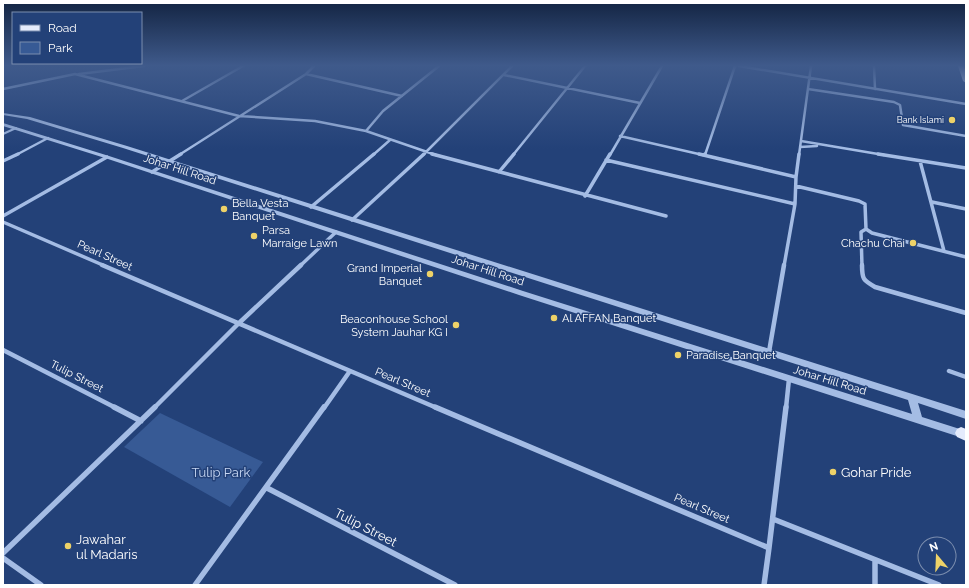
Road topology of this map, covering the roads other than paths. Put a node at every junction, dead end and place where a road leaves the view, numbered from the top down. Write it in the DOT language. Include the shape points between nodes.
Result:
graph roads {
  1 [pos="151,93"];
  2 [pos="194,93"];
  3 [pos="275,93"];
  4 [pos="391,93"];
  5 [pos="405,93"];
  6 [pos="485,93"];
  7 [pos="564,93"];
  8 [pos="594,93"];
  9 [pos="646,93"];
  10 [pos="726,93"];
  11 [pos="807,93"];
  12 [pos="837,93"];
  13 [pos="902,93"];
  14 [pos="402,96"];
  15 [pos="181,101"];
  16 [pos="640,103"];
  17 [pos="966,104"];
  18 [pos="3,114"];
  19 [pos="239,116"];
  20 [pos="3,124"];
  21 [pos="16,128"];
  22 [pos="366,131"];
  23 [pos="3,134"];
  24 [pos="620,136"];
  25 [pos="966,136"];
  26 [pos="48,138"];
  27 [pos="390,140"];
  28 [pos="801,141"];
  29 [pos="824,145"];
  30 [pos="800,147"];
  31 [pos="426,152"];
  32 [pos="705,155"];
  33 [pos="107,157"];
  34 [pos="606,160"];
  35 [pos="3,161"];
  36 [pos="169,161"];
  37 [pos="920,161"];
  38 [pos="966,168"];
  39 [pos="152,172"];
  40 [pos="499,172"];
  41 [pos="796,177"];
  42 [pos="796,186"];
  43 [pos="585,196"];
  44 [pos="932,202"];
  45 [pos="795,204"];
  46 [pos="311,207"];
  47 [pos="966,209"];
  48 [pos="3,216"];
  49 [pos="666,216"];
  50 [pos="352,220"];
  51 [pos="3,222"];
  52 [pos="866,229"];
  53 [pos="336,232"];
  54 [pos="944,251"];
  55 [pos="966,257"];
  56 [pos="966,313"];
  57 [pos="238,324"];
  58 [pos="3,350"];
  59 [pos="769,352"];
  60 [pos="350,371"];
  61 [pos="949,371"];
  62 [pos="966,377"];
  63 [pos="789,379"];
  64 [pos="912,398"];
  65 [pos="966,415"];
  66 [pos="142,420"];
  67 [pos="918,420"];
  68 [pos="964,435"];
  69 [pos="267,488"];
  70 [pos="773,519"];
  71 [pos="769,548"];
  72 [pos="3,553"];
  73 [pos="3,558"];
  74 [pos="875,560"];
  75 [pos="41,585"];
  76 [pos="195,585"];
  77 [pos="455,585"];
  78 [pos="764,585"];
  79 [pos="875,585"];
  80 [pos="939,585"];
  1 -- 15 [label="street"];
  2 -- 15 [label="street"];
  3 -- 19 [label="street"];
  4 -- 14 [label="street"];
  5 -- 14 [label="street"];
  6 -- 31 [label="street"];
  7 -- 40 [label="street"];
  8 -- 16 [label="street"];
  9 -- 16 [label="street"];
  10 -- 32 [label="street"];
  11 -- 28 [label="street"];
  12 -- 25 [label="street" via="894,102 900,105 903,125"];
  13 -- 17 [label="street"];
  14 -- 22 [label="street" via="382,111"];
  15 -- 19 [label="street"];
  16 -- 24 [label="street"];
  18 -- 36 [label="street, Johar Hill Road" via="28,118"];
  19 -- 22 [label="street" via="315,121"];
  19 -- 36 [label="street"];
  20 -- 21 [label="street, Johar Hill Road"];
  21 -- 23 [label="lane"];
  21 -- 26 [label="street, Johar Hill Road"];
  22 -- 27 [label="street"];
  24 -- 32 [label="street"];
  24 -- 34 [label="street"];
  26 -- 33 [label="street, Johar Hill Road"];
  26 -- 35 [label="street"];
  27 -- 31 [label="street"];
  27 -- 46 [label="street"];
  28 -- 29 [label="street"];
  28 -- 30 [label="street"];
  29 -- 30 [label="street"];
  29 -- 37 [label="street"];
  30 -- 41 [label="street"];
  31 -- 40 [label="street"];
  31 -- 50 [label="street"];
  32 -- 41 [label="street"];
  33 -- 39 [label="street, Johar Hill Road"];
  33 -- 48 [label="street"];
  34 -- 43 [label="street"];
  34 -- 45 [label="street"];
  36 -- 39 [label="street"];
  36 -- 46 [label="street, Johar Hill Road"];
  37 -- 38 [label="street"];
  37 -- 44 [label="street"];
  39 -- 53 [label="street, Johar Hill Road"];
  40 -- 43 [label="street"];
  41 -- 42 [label="street"];
  42 -- 45 [label="street"];
  42 -- 52 [label="street" via="864,204"];
  43 -- 49 [label="street"];
  44 -- 47 [label="street"];
  44 -- 54 [label="street"];
  45 -- 59 [label="street"];
  46 -- 50 [label="street, Johar Hill Road"];
  50 -- 59 [label="street, Johar Hill Road"];
  51 -- 57 [label="street, Pearl Street"];
  52 -- 54 [label="street" via="872,233"];
  52 -- 56 [label="street" via="861,232 862,276 866,282 875,287"];
  53 -- 57 [label="street"];
  53 -- 63 [label="street, Johar Hill Road"];
  54 -- 55 [label="street"];
  57 -- 60 [label="street, Pearl Street"];
  57 -- 66 [label="street"];
  58 -- 66 [label="street, Tulip Street"];
  59 -- 64 [label="street, Johar Hill Road"];
  60 -- 69 [label="street"];
  60 -- 71 [label="street, Pearl Street"];
  61 -- 62 [label="street"];
  63 -- 67 [label="street, Johar Hill Road"];
  63 -- 70 [label="street"];
  64 -- 65 [label="street, Johar Hill Road"];
  64 -- 67 [label="street"];
  66 -- 72 [label="street"];
  67 -- 68 [label="street, Johar Hill Road"];
  69 -- 76 [label="street"];
  69 -- 77 [label="street, Tulip Street"];
  70 -- 71 [label="street"];
  70 -- 74 [label="street"];
  71 -- 78 [label="street"];
  73 -- 75 [label="street"];
  74 -- 79 [label="street"];
  74 -- 80 [label="street"];
}
